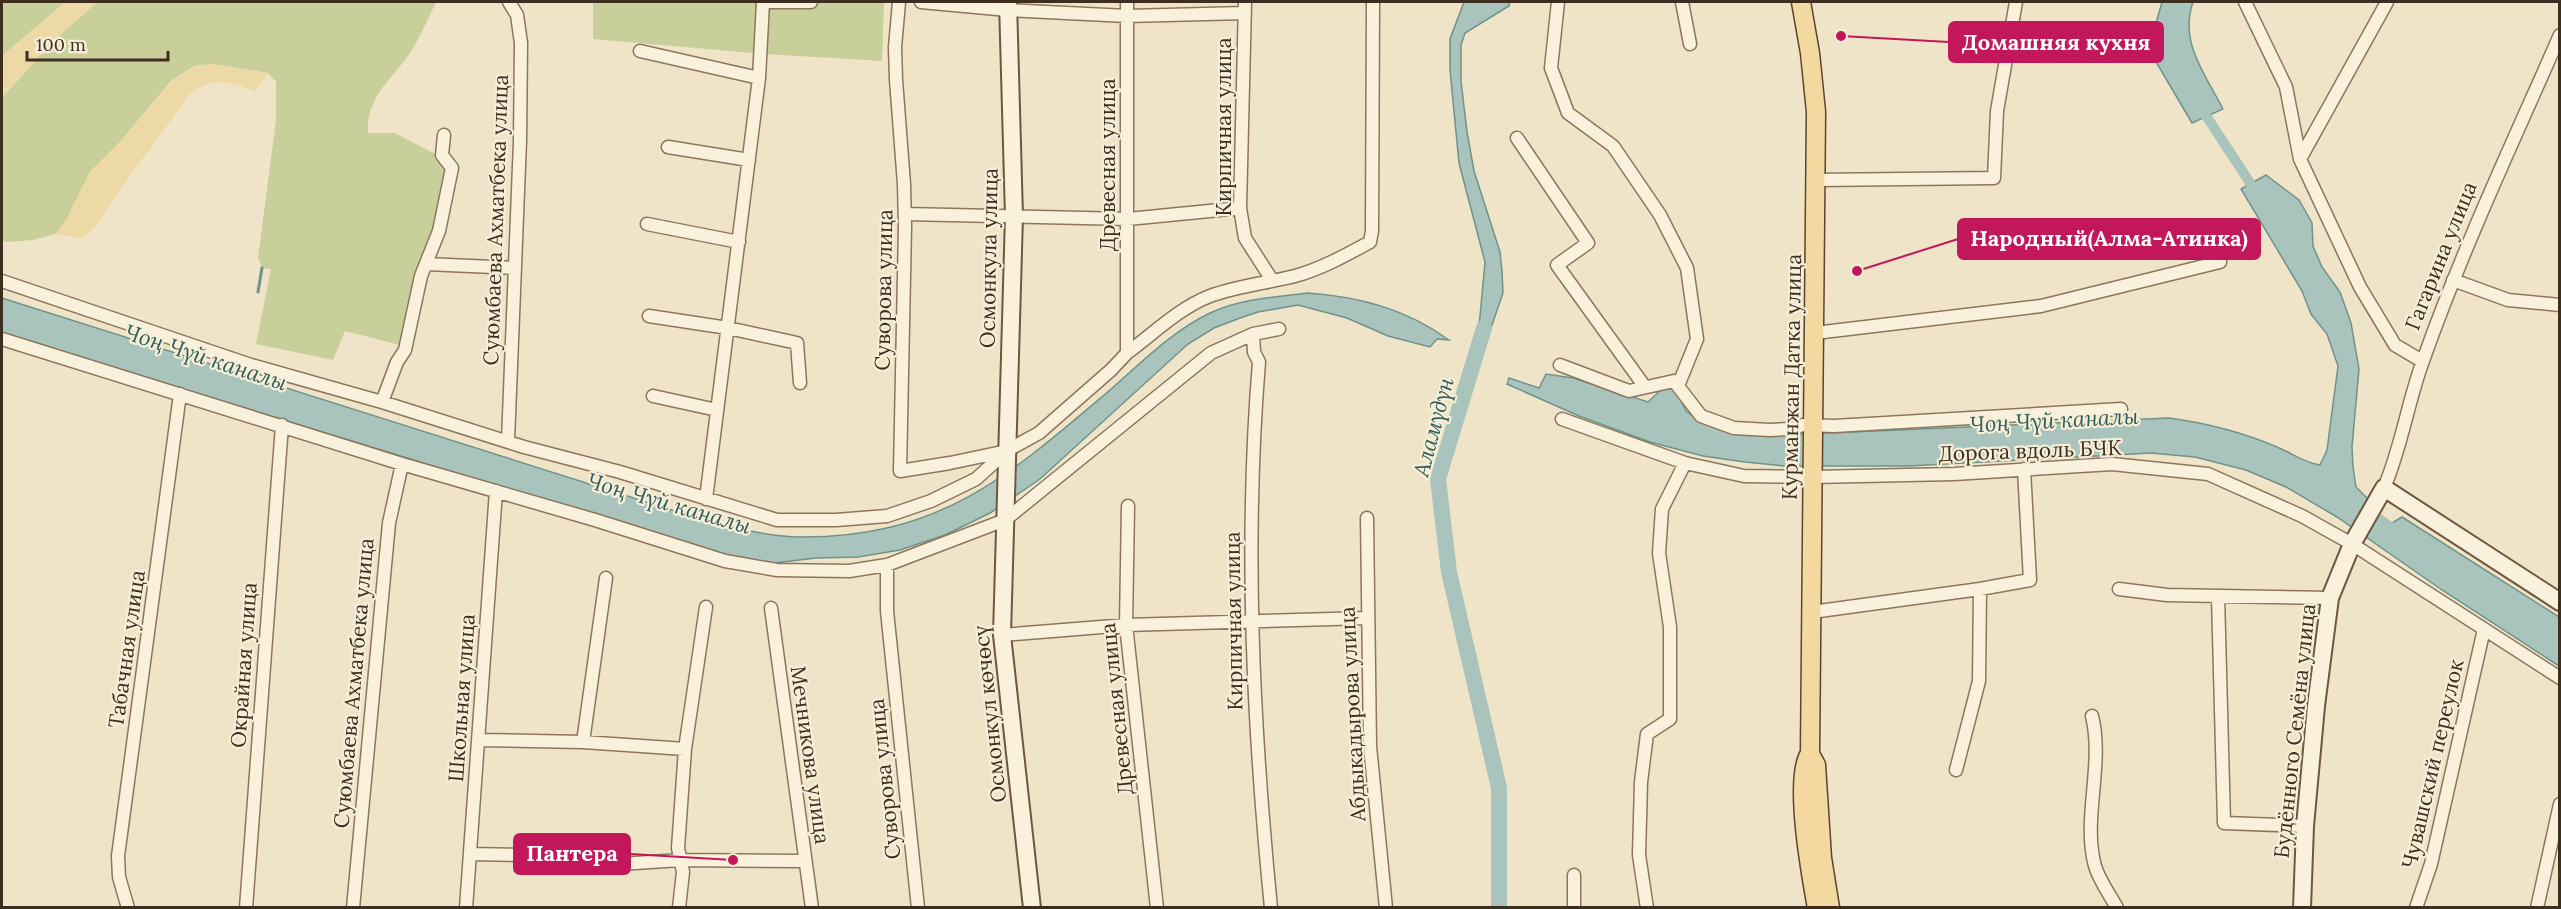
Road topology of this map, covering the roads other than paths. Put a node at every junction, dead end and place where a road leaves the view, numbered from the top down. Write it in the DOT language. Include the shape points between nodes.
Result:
graph roads {
  1 [pos="509,2"];
  2 [pos="763,2"];
  3 [pos="811,2"];
  4 [pos="899,2"];
  5 [pos="921,2"];
  6 [pos="1127,2"];
  7 [pos="1373,2"];
  8 [pos="1558,2"];
  9 [pos="1682,2"];
  10 [pos="1801,2"];
  11 [pos="2016,2"];
  12 [pos="2245,2"];
  13 [pos="2387,2"];
  14 [pos="1008,6"];
  15 [pos="1245,7"];
  16 [pos="1127,16"];
  17 [pos="2559,35"];
  18 [pos="1690,44"];
  19 [pos="640,51"];
  20 [pos="759,78"];
  21 [pos="444,135"];
  22 [pos="1517,138"];
  23 [pos="668,147"];
  24 [pos="2300,159"];
  25 [pos="749,160"];
  26 [pos="1816,180"];
  27 [pos="1240,208"];
  28 [pos="905,214"];
  29 [pos="1014,216"];
  30 [pos="1128,219"];
  31 [pos="647,224"];
  32 [pos="740,242"];
  33 [pos="2220,262"];
  34 [pos="426,264"];
  35 [pos="515,268"];
  36 [pos="1272,280"];
  37 [pos="2453,280"];
  38 [pos="2,281"];
  39 [pos="2559,306"];
  40 [pos="649,316"];
  41 [pos="729,328"];
  42 [pos="1279,329"];
  43 [pos="1815,333"];
  44 [pos="1253,334"];
  45 [pos="2,339"];
  46 [pos="1127,353"];
  47 [pos="2422,361"];
  48 [pos="1560,365"];
  49 [pos="800,383"];
  50 [pos="1678,386"];
  51 [pos="1645,387"];
  52 [pos="180,394"];
  53 [pos="653,396"];
  54 [pos="382,402"];
  55 [pos="2121,409"];
  56 [pos="717,410"];
  57 [pos="1562,419"];
  58 [pos="282,424"];
  59 [pos="1814,427"];
  60 [pos="508,441"];
  61 [pos="1008,455"];
  62 [pos="402,464"];
  63 [pos="1685,464"];
  64 [pos="2024,469"];
  65 [pos="1813,475"];
  66 [pos="496,491"];
  67 [pos="2381,493"];
  68 [pos="706,499"];
  69 [pos="1128,506"];
  70 [pos="1006,518"];
  71 [pos="1367,518"];
  72 [pos="2354,541"];
  73 [pos="887,565"];
  74 [pos="606,578"];
  75 [pos="1980,589"];
  76 [pos="2119,589"];
  77 [pos="2218,596"];
  78 [pos="2330,598"];
  79 [pos="2559,602"];
  80 [pos="706,607"];
  81 [pos="771,608"];
  82 [pos="1812,612"];
  83 [pos="1367,618"];
  84 [pos="1251,623"];
  85 [pos="1126,625"];
  86 [pos="2484,629"];
  87 [pos="1002,635"];
  88 [pos="2559,678"];
  89 [pos="2092,716"];
  90 [pos="480,740"];
  91 [pos="583,742"];
  92 [pos="685,749"];
  93 [pos="1810,754"];
  94 [pos="1956,770"];
  95 [pos="2559,804"];
  96 [pos="2305,826"];
  97 [pos="470,854"];
  98 [pos="681,860"];
  99 [pos="804,861"];
  100 [pos="1574,875"];
  101 [pos="128,908"];
  102 [pos="246,908"];
  103 [pos="353,908"];
  104 [pos="466,908"];
  105 [pos="679,908"];
  106 [pos="812,908"];
  107 [pos="918,908"];
  108 [pos="1032,908"];
  109 [pos="1157,908"];
  110 [pos="1271,908"];
  111 [pos="1386,908"];
  112 [pos="1574,908"];
  113 [pos="1647,908"];
  114 [pos="1816,908"];
  115 [pos="1830,908"];
  116 [pos="2117,908"];
  117 [pos="2302,908"];
  118 [pos="2416,908"];
  119 [pos="2537,908"];
  1 -- 35 [label="street, Суюмбаева Ахматбека улица" via="517,15 520,43"];
  2 -- 3 [label="street"];
  2 -- 20 [label="street"];
  4 -- 28 [label="street, Суворова улица" via="895,47"];
  5 -- 14 [label="street"];
  6 -- 16 [label="street, Древесная улица"];
  7 -- 36 [label="street" via="1370,242 1296,276"];
  8 -- 50 [label="street" via="1551,68 1568,113 1612,146 1660,215 1687,268 1696,339"];
  9 -- 18 [label="street"];
  10 -- 26 [label="main road, Курманжан Датка улица" via="1816,112"];
  11 -- 26 [label="street" via="1997,111 1994,178"];
  12 -- 24 [label="street" via="2286,87"];
  13 -- 24 [label="street"];
  14 -- 16 [label="street"];
  14 -- 29 [label="street, Осмонкула улица"];
  15 -- 16 [label="street"];
  15 -- 27 [label="street, Кирпичная улица"];
  16 -- 30 [label="street, Древесная улица"];
  17 -- 37 [label="street, Гагарина улица"];
  19 -- 20 [label="street"];
  20 -- 25 [label="street"];
  21 -- 34 [label="street" via="442,155 452,168 439,231"];
  22 -- 51 [label="street" via="1588,243 1557,265"];
  23 -- 25 [label="street"];
  24 -- 47 [label="street" via="2360,287 2389,336 2395,345"];
  25 -- 32 [label="street"];
  26 -- 43 [label="main road, Курманжан Датка улица"];
  27 -- 30 [label="street"];
  27 -- 36 [label="street, Кирпичная улица" via="1245,238"];
  28 -- 29 [label="street"];
  28 -- 61 [label="street, Суворова улица" via="900,471"];
  29 -- 30 [label="street"];
  29 -- 61 [label="street, Осмонкула улица"];
  30 -- 46 [label="street, Древесная улица"];
  31 -- 32 [label="street"];
  32 -- 41 [label="street"];
  33 -- 43 [label="street" via="2041,306"];
  34 -- 35 [label="street"];
  34 -- 54 [label="street" via="405,350"];
  35 -- 60 [label="street, Суюмбаева Ахматбека улица"];
  36 -- 46 [label="street" via="1201,300"];
  37 -- 39 [label="street" via="2508,300"];
  37 -- 47 [label="street, Гагарина улица"];
  38 -- 54 [label="street" via="251,365"];
  40 -- 41 [label="street"];
  41 -- 49 [label="street" via="797,343"];
  41 -- 56 [label="street"];
  42 -- 44 [label="street"];
  43 -- 59 [label="main road, Курманжан Датка улица"];
  44 -- 70 [label="street" via="1211,353"];
  44 -- 84 [label="street, Кирпичная улица" via="1259,362 1252,447"];
  45 -- 52 [label="street"];
  46 -- 61 [label="street" via="1039,433"];
  47 -- 67 [label="street, Гагарина улица" via="2396,458"];
  48 -- 51 [label="street" via="1629,391"];
  50 -- 51 [label="street" via="1674,381"];
  50 -- 59 [label="street" via="1701,416 1734,428"];
  52 -- 58 [label="street"];
  52 -- 101 [label="street, Табачная улица" via="118,856"];
  53 -- 56 [label="street"];
  54 -- 60 [label="street"];
  55 -- 59 [label="street"];
  56 -- 68 [label="street"];
  57 -- 63 [label="street, Дорога вдоль БЧК"];
  58 -- 62 [label="street"];
  58 -- 102 [label="street, Окрайная улица"];
  59 -- 65 [label="main road, Курманжан Датка улица"];
  60 -- 68 [label="street"];
  61 -- 68 [label="street" via="976,479 931,501 887,516 777,520"];
  61 -- 70 [label="street, Осмонкула улица"];
  62 -- 66 [label="street"];
  62 -- 103 [label="street, Суюмбаева Ахматбека улица" via="389,524"];
  63 -- 65 [label="street, Дорога вдоль БЧК" via="1744,476"];
  63 -- 113 [label="street" via="1662,509 1659,553 1670,627 1671,695 1670,719 1647,734 1642,773 1639,855"];
  64 -- 65 [label="street, Дорога вдоль БЧК" via="1954,474"];
  64 -- 72 [label="street, Дорога вдоль БЧК" via="2112,464 2208,474"];
  64 -- 75 [label="street" via="2030,580"];
  65 -- 82 [label="main road, Курманжан Датка улица"];
  66 -- 73 [label="street" via="725,561 777,570 849,571"];
  66 -- 90 [label="street, Школьная улица"];
  67 -- 72 [label="street, Будённого Семёна улица"];
  67 -- 79 [label="street"];
  69 -- 85 [label="street, Древесная улица"];
  70 -- 73 [label="street"];
  70 -- 87 [label="street, Осмонкул көчөсү"];
  71 -- 83 [label="street, Абдыкадырова улица"];
  72 -- 78 [label="street, Будённого Семёна улица"];
  72 -- 86 [label="street, Дорога вдоль БЧК"];
  73 -- 107 [label="street, Суворова улица" via="887,611"];
  74 -- 91 [label="street"];
  75 -- 82 [label="street"];
  75 -- 94 [label="street" via="1979,681"];
  76 -- 77 [label="street"];
  77 -- 78 [label="street"];
  77 -- 96 [label="street" via="2224,823"];
  78 -- 96 [label="street, Будённого Семёна улица"];
  80 -- 92 [label="street"];
  81 -- 99 [label="street, Мечникова улица"];
  82 -- 93 [label="main road, Курманжан Датка улица"];
  83 -- 84 [label="street"];
  83 -- 111 [label="street, Абдыкадырова улица" via="1370,746"];
  84 -- 85 [label="street"];
  84 -- 110 [label="street, Кирпичная улица" via="1258,773"];
  85 -- 87 [label="street"];
  85 -- 109 [label="street, Древесная улица"];
  86 -- 88 [label="street, Дорога вдоль БЧК"];
  86 -- 118 [label="street, Чувашский переулок" via="2431,864"];
  87 -- 108 [label="street, Осмонкул көчөсү"];
  89 -- 116 [label="street" via="2096,753 2092,832 2096,866"];
  90 -- 91 [label="street"];
  90 -- 97 [label="street, Школьная улица"];
  91 -- 92 [label="street"];
  92 -- 98 [label="street" via="678,848"];
  93 -- 114 [label="main road, Курманжан Датка улица" via="1803,765"];
  93 -- 115 [label="main road, Курманжан Датка улица" via="1816,765 1822,858"];
  95 -- 119 [label="street"];
  96 -- 117 [label="street, Будённого Семёна улица"];
  97 -- 98 [label="street" via="620,864"];
  97 -- 104 [label="street, Школьная улица"];
  98 -- 99 [label="street"];
  98 -- 105 [label="street"];
  99 -- 106 [label="street, Мечникова улица"];
  100 -- 112 [label="street"];
}
